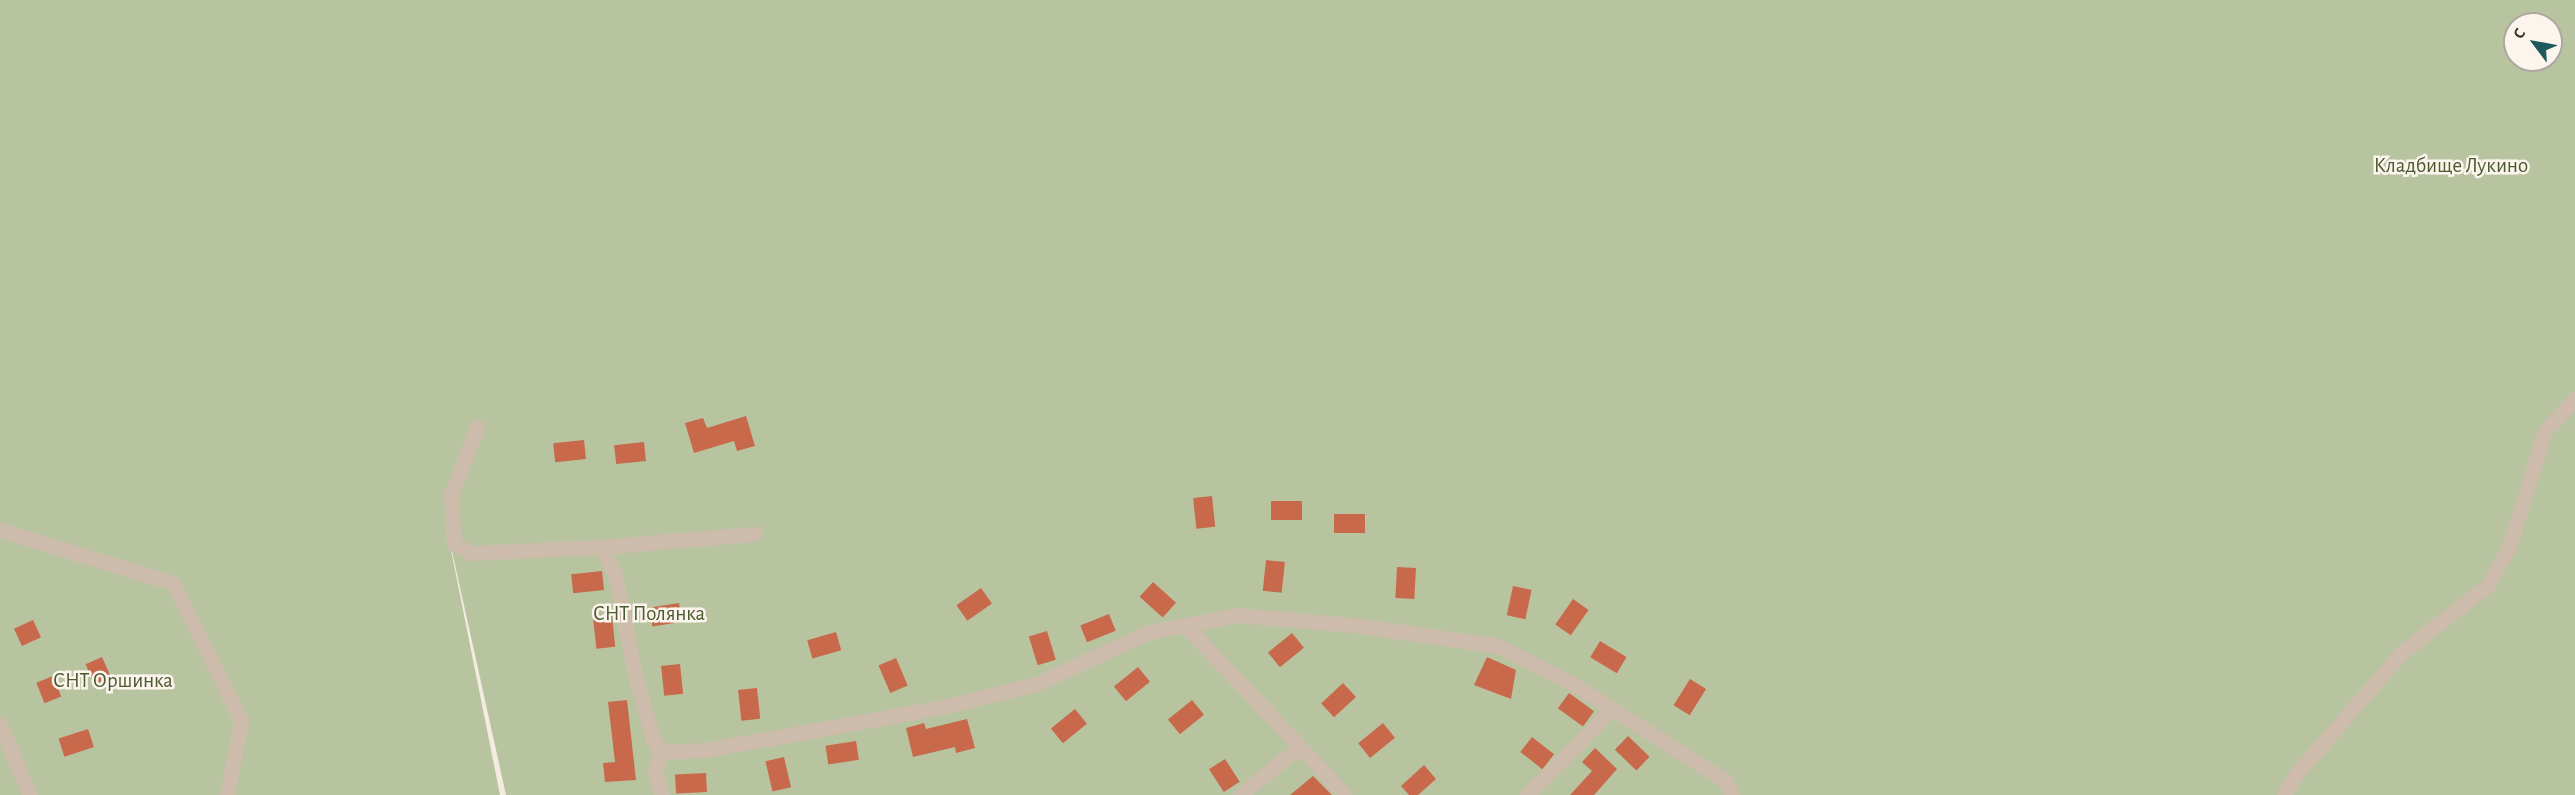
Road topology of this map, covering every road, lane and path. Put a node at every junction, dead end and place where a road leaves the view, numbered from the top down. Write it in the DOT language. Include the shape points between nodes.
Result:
graph roads {
  1 [pos="2575,399"];
  2 [pos="477,427"];
  3 [pos="0,530"];
  4 [pos="754,534"];
  5 [pos="601,547"];
  6 [pos="1185,625"];
  7 [pos="1612,709"];
  8 [pos="0,725"];
  9 [pos="1299,747"];
  10 [pos="661,752"];
  11 [pos="30,795"];
  12 [pos="227,795"];
  13 [pos="662,795"];
  14 [pos="1240,795"];
  15 [pos="1345,795"];
  16 [pos="1527,795"];
  17 [pos="1732,795"];
  18 [pos="2284,795"];
  1 -- 18 [label="street" via="2545,431 2509,547 2488,585 2401,653 2296,774"];
  2 -- 5 [label="street" via="451,495 454,544 471,553"];
  3 -- 12 [label="street" via="174,583 241,721"];
  4 -- 5 [label="street"];
  5 -- 10 [label="street" via="615,574 634,675 652,739"];
  6 -- 7 [label="street" via="1237,615 1362,626 1498,646"];
  6 -- 9 [label="street"];
  6 -- 10 [label="street" via="1149,632 1036,684 1014,690 934,709 705,750"];
  7 -- 16 [label="street"];
  7 -- 17 [label="street" via="1725,781"];
  8 -- 11 [label="street"];
  9 -- 14 [label="street"];
  9 -- 15 [label="street"];
  10 -- 13 [label="street" via="655,771"];
}
